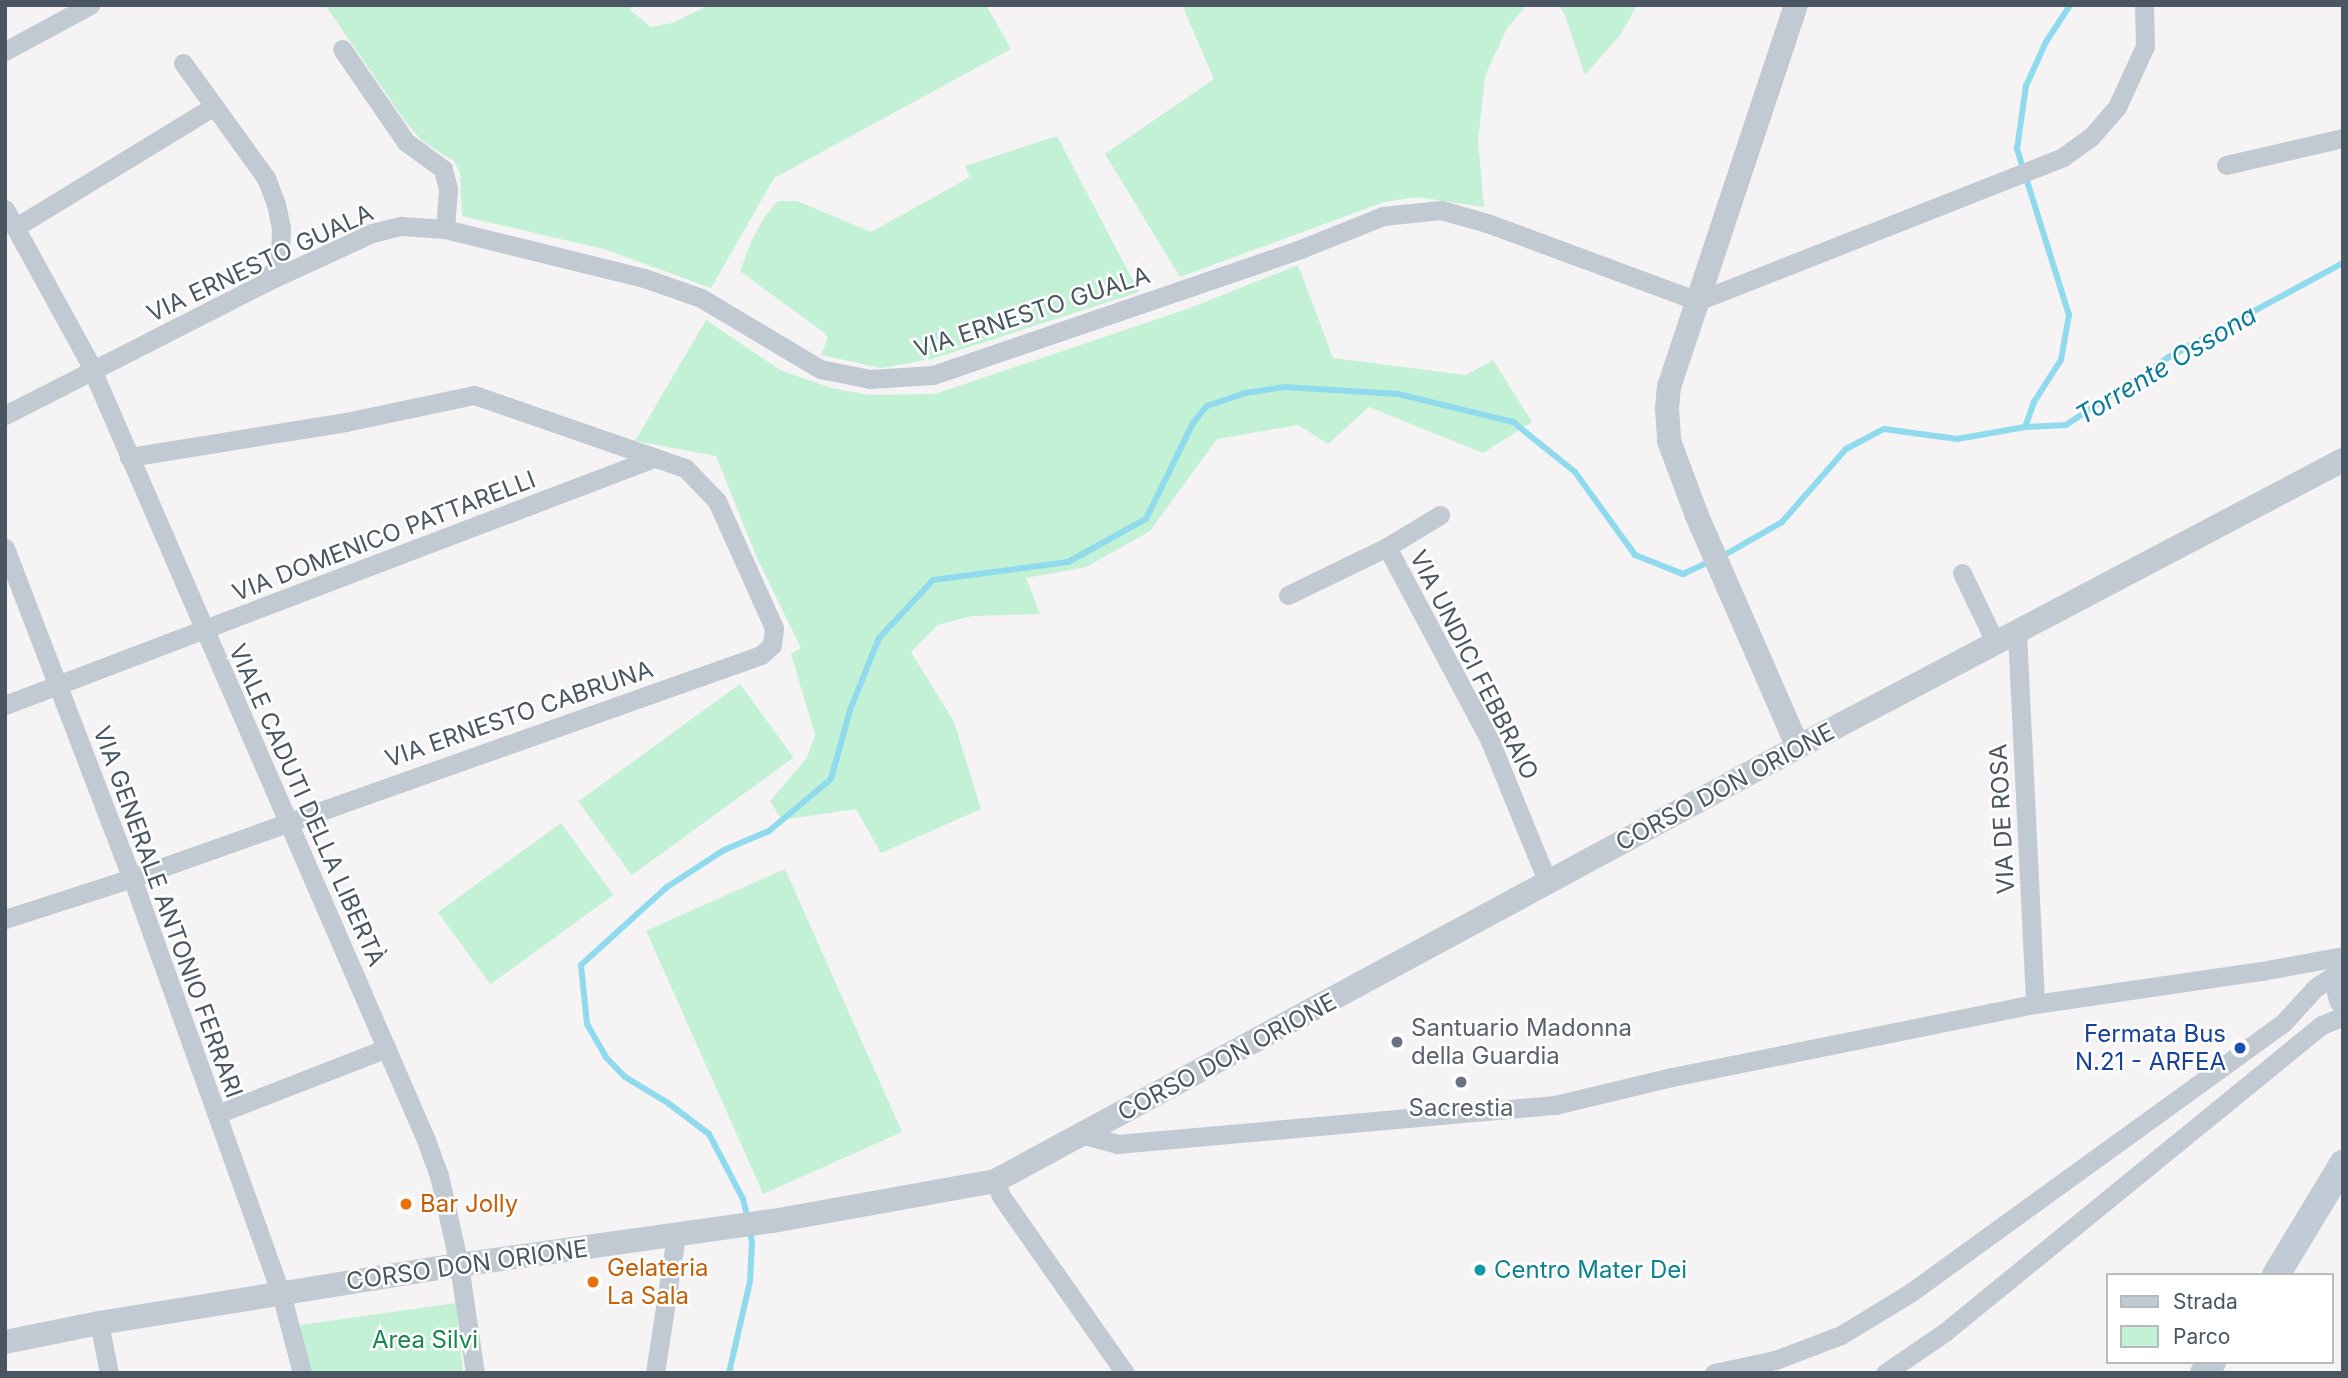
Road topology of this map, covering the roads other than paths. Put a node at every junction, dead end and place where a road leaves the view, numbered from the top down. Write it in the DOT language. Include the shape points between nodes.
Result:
graph roads {
  1 [pos="90,5"];
  2 [pos="1796,5"];
  3 [pos="2144,5"];
  4 [pos="342,50"];
  5 [pos="5,51"];
  6 [pos="183,63"];
  7 [pos="214,106"];
  8 [pos="2343,138"];
  9 [pos="2226,165"];
  10 [pos="5,209"];
  11 [pos="16,227"];
  12 [pos="445,229"];
  13 [pos="266,282"];
  14 [pos="1698,301"];
  15 [pos="92,370"];
  16 [pos="5,415"];
  17 [pos="129,457"];
  18 [pos="654,458"];
  19 [pos="2343,460"];
  20 [pos="1440,515"];
  21 [pos="1387,547"];
  22 [pos="5,548"];
  23 [pos="1962,572"];
  24 [pos="1288,595"];
  25 [pos="205,631"];
  26 [pos="2006,638"];
  27 [pos="58,687"];
  28 [pos="5,705"];
  29 [pos="1798,747"];
  30 [pos="286,823"];
  31 [pos="132,878"];
  32 [pos="1548,883"];
  33 [pos="5,919"];
  34 [pos="2342,964"];
  35 [pos="2280,968"];
  36 [pos="2315,988"];
  37 [pos="2343,1000"];
  38 [pos="2035,1003"];
  39 [pos="2343,1016"];
  40 [pos="387,1048"];
  41 [pos="217,1114"];
  42 [pos="1084,1135"];
  43 [pos="995,1181"];
  44 [pos="2339,1181"];
  45 [pos="676,1236"];
  46 [pos="459,1265"];
  47 [pos="2277,1273"];
  48 [pos="281,1293"];
  49 [pos="99,1323"];
  50 [pos="5,1342"];
  51 [pos="109,1373"];
  52 [pos="302,1373"];
  53 [pos="475,1373"];
  54 [pos="655,1373"];
  55 [pos="1125,1373"];
  56 [pos="1714,1373"];
  57 [pos="1885,1373"];
  1 -- 5 [label="street"];
  2 -- 14 [label="street"];
  3 -- 14 [label="street" via="2145,46 2117,107 2091,138 2063,156"];
  4 -- 12 [label="street" via="406,142 443,169 448,189"];
  6 -- 7 [label="street"];
  7 -- 11 [label="street"];
  7 -- 13 [label="street" via="266,178 276,204 280,260"];
  8 -- 9 [label="street"];
  10 -- 11 [label="street, VIALE CADUTI DELLA LIBERTÀ"];
  11 -- 15 [label="street, VIALE CADUTI DELLA LIBERTÀ"];
  12 -- 13 [label="street, VIA ERNESTO GUALA" via="401,226 372,233"];
  12 -- 14 [label="street, VIA ERNESTO GUALA" via="644,278 701,298 820,369 870,379 933,374 1303,248 1383,216 1441,210"];
  13 -- 15 [label="street, VIA ERNESTO GUALA"];
  14 -- 29 [label="street" via="1669,386 1669,441"];
  15 -- 16 [label="street, VIA ERNESTO GUALA"];
  15 -- 17 [label="street, VIALE CADUTI DELLA LIBERTÀ"];
  17 -- 18 [label="street" via="346,422 474,395"];
  17 -- 25 [label="street, VIALE CADUTI DELLA LIBERTÀ"];
  18 -- 25 [label="street, VIA DOMENICO PATTARELLI"];
  18 -- 30 [label="street, VIA ERNESTO CABRUNA" via="685,468 717,501 774,628 772,645 761,655"];
  19 -- 26 [label="street, CORSO DON ORIONE"];
  20 -- 21 [label="street, VIA UNDICI FEBBRAIO"];
  21 -- 24 [label="street, VIA UNDICI FEBBRAIO"];
  21 -- 32 [label="street, VIA UNDICI FEBBRAIO" via="1490,741"];
  22 -- 27 [label="street, VIA GENERALE ANTONIO FERRARI"];
  23 -- 26 [label="street"];
  25 -- 27 [label="street, VIA DOMENICO PATTARELLI"];
  25 -- 30 [label="street, VIALE CADUTI DELLA LIBERTÀ"];
  26 -- 29 [label="street, CORSO DON ORIONE"];
  26 -- 38 [label="street, VIA DE ROSA"];
  27 -- 28 [label="street, VIA DOMENICO PATTARELLI"];
  27 -- 31 [label="street, VIA GENERALE ANTONIO FERRARI"];
  29 -- 32 [label="street, CORSO DON ORIONE"];
  30 -- 31 [label="street, VIA ERNESTO CABRUNA"];
  30 -- 40 [label="street, VIALE CADUTI DELLA LIBERTÀ"];
  31 -- 33 [label="street, VIA ERNESTO CABRUNA"];
  31 -- 41 [label="street, VIA GENERALE ANTONIO FERRARI"];
  32 -- 42 [label="street, CORSO DON ORIONE"];
  34 -- 35 [label="street"];
  34 -- 36 [label="street"];
  34 -- 37 [label="main road" via="2339,983"];
  35 -- 36 [label="street" via="2308,974"];
  35 -- 38 [label="street"];
  36 -- 56 [label="street" via="2284,1022 1910,1293 1841,1335 1775,1360"];
  38 -- 42 [label="street" via="1555,1105 1116,1144"];
  39 -- 57 [label="street" via="2322,1024 1945,1332"];
  40 -- 41 [label="street"];
  40 -- 46 [label="street, VIALE CADUTI DELLA LIBERTÀ" via="439,1175"];
  41 -- 48 [label="street, VIA GENERALE ANTONIO FERRARI"];
  42 -- 43 [label="street, CORSO DON ORIONE"];
  43 -- 45 [label="street, CORSO DON ORIONE"];
  43 -- 55 [label="street"];
  44 -- 47 [label="main road"];
  45 -- 46 [label="street, CORSO DON ORIONE"];
  45 -- 54 [label="street"];
  46 -- 48 [label="street, CORSO DON ORIONE"];
  46 -- 53 [label="street, VIALE CADUTI DELLA LIBERTÀ"];
  48 -- 49 [label="street, CORSO DON ORIONE"];
  48 -- 52 [label="street, VIA GENERALE ANTONIO FERRARI"];
  49 -- 50 [label="street, CORSO DON ORIONE"];
  49 -- 51 [label="street"];
}
